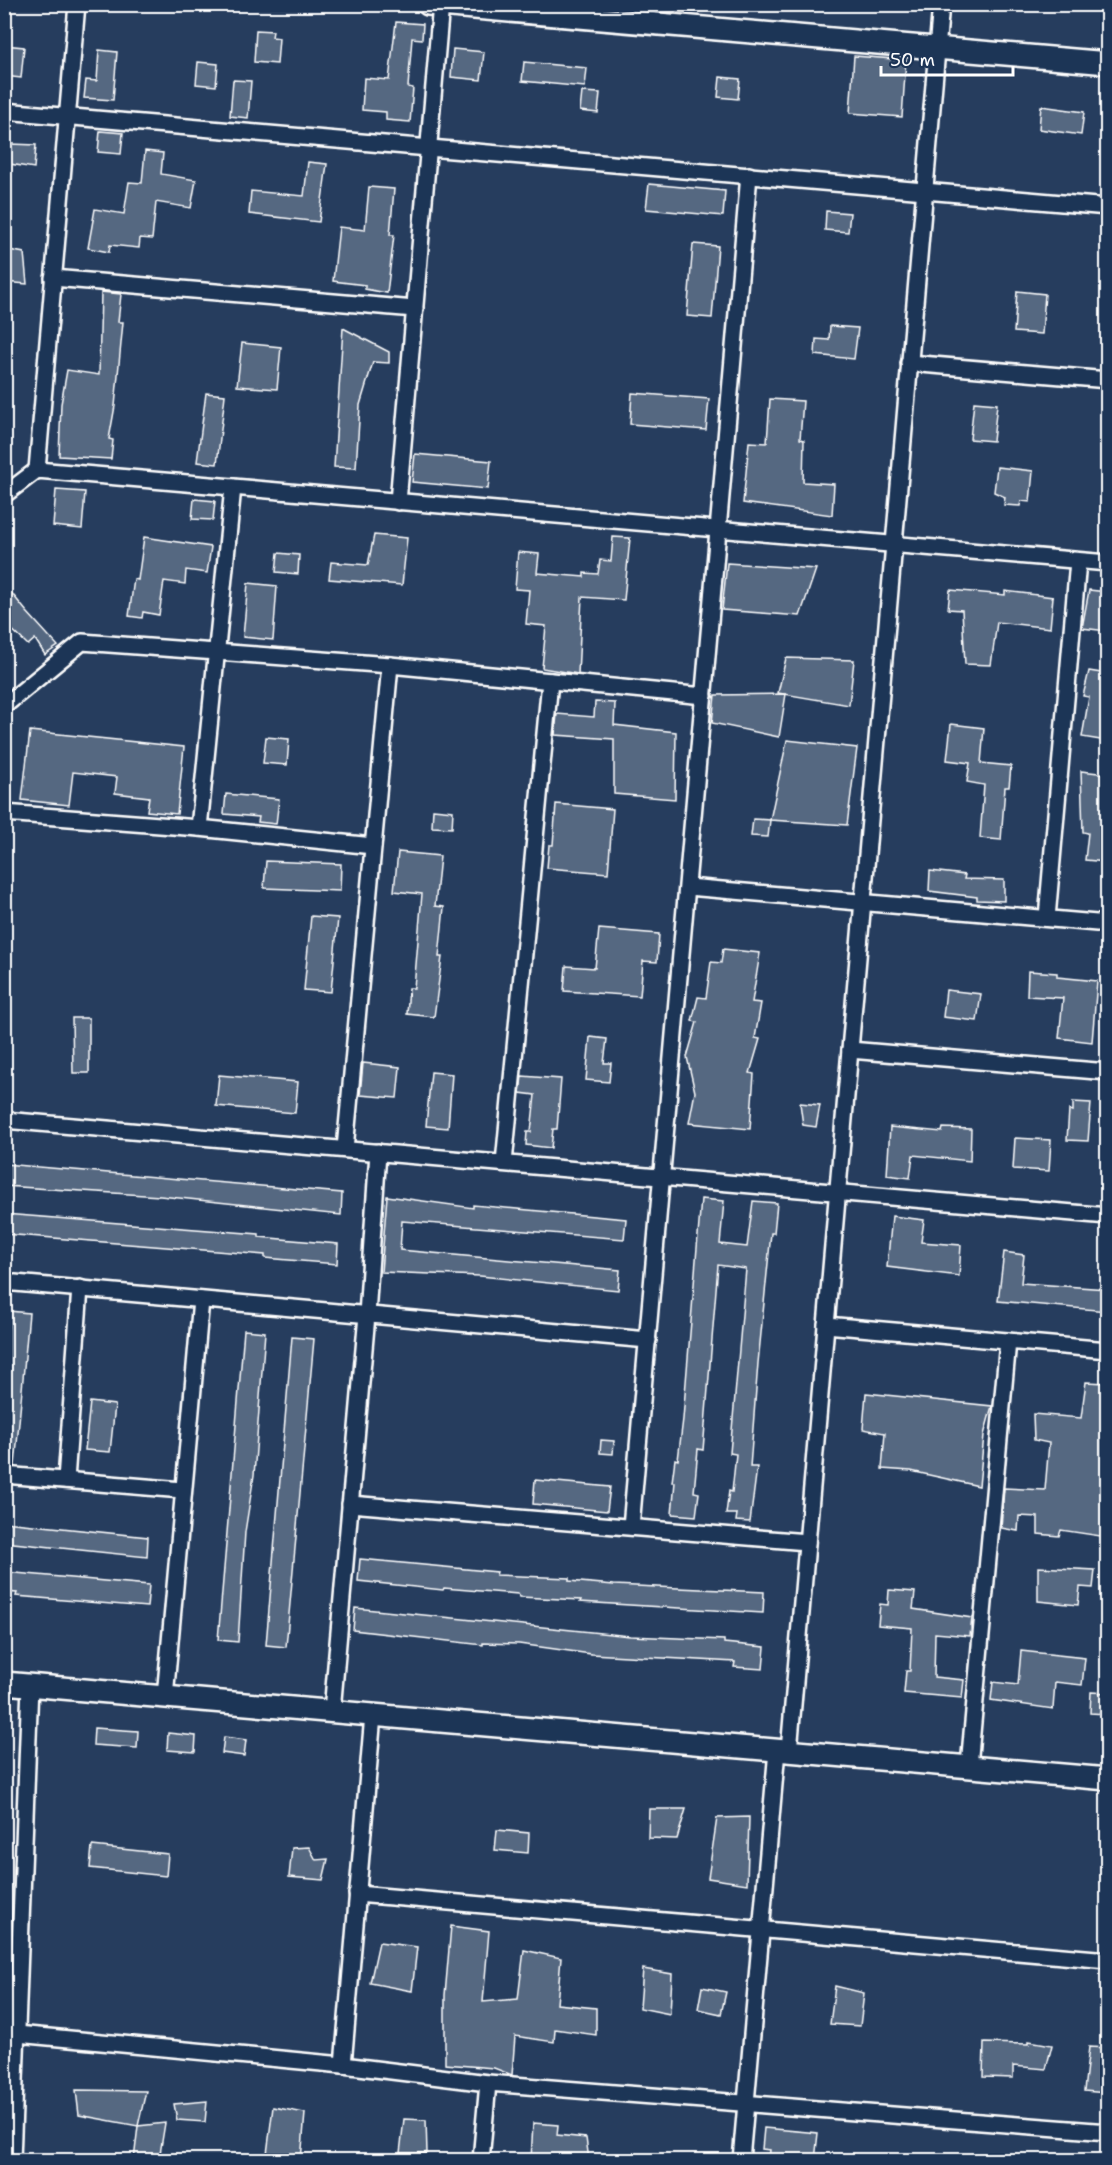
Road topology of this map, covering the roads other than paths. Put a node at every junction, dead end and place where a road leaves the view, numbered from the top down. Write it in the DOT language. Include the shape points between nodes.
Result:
graph roads {
  1 [pos="77,4"];
  2 [pos="941,4"];
  3 [pos="437,5"];
  4 [pos="600,12"];
  5 [pos="937,49"];
  6 [pos="1107,63"];
  7 [pos="4,111"];
  8 [pos="68,116"];
  9 [pos="429,148"];
  10 [pos="749,176"];
  11 [pos="925,191"];
  12 [pos="1107,207"];
  13 [pos="53,278"];
  14 [pos="415,309"];
  15 [pos="909,363"];
  16 [pos="1107,380"];
  17 [pos="37,470"];
  18 [pos="232,487"];
  19 [pos="4,495"];
  20 [pos="398,502"];
  21 [pos="718,529"];
  22 [pos="894,545"];
  23 [pos="1078,561"];
  24 [pos="1107,563"];
  25 [pos="216,652"];
  26 [pos="390,665"];
  27 [pos="550,681"];
  28 [pos="704,696"];
  29 [pos="4,705"];
  30 [pos="4,813"];
  31 [pos="199,828"];
  32 [pos="373,846"];
  33 [pos="688,887"];
  34 [pos="862,902"];
  35 [pos="1047,918"];
  36 [pos="1107,924"];
  37 [pos="850,1050"];
  38 [pos="1107,1072"];
  39 [pos="4,1119"];
  40 [pos="345,1149"];
  41 [pos="378,1152"];
  42 [pos="504,1163"];
  43 [pos="662,1177"];
  44 [pos="837,1192"];
  45 [pos="1107,1216"];
  46 [pos="4,1282"];
  47 [pos="80,1288"];
  48 [pos="201,1300"];
  49 [pos="367,1315"];
  50 [pos="826,1325"];
  51 [pos="648,1340"];
  52 [pos="1008,1341"];
  53 [pos="1107,1350"];
  54 [pos="4,1475"];
  55 [pos="66,1480"];
  56 [pos="182,1490"];
  57 [pos="350,1504"];
  58 [pos="632,1527"];
  59 [pos="807,1542"];
  60 [pos="4,1683"];
  61 [pos="30,1685"];
  62 [pos="165,1697"];
  63 [pos="332,1711"];
  64 [pos="373,1715"];
  65 [pos="783,1750"];
  66 [pos="969,1766"];
  67 [pos="1107,1779"];
  68 [pos="357,1894"];
  69 [pos="762,1929"];
  70 [pos="1107,1960"];
  71 [pos="17,2034"];
  72 [pos="343,2066"];
  73 [pos="488,2083"];
  74 [pos="746,2104"];
  75 [pos="1107,2132"];
  76 [pos="12,2160"];
  77 [pos="481,2160"];
  78 [pos="741,2160"];
  1 -- 8 [label="street"];
  2 -- 5 [label="street"];
  3 -- 4 [label="street"];
  3 -- 9 [label="street"];
  4 -- 5 [label="street"];
  5 -- 6 [label="street"];
  5 -- 11 [label="street"];
  7 -- 8 [label="street"];
  8 -- 9 [label="street"];
  8 -- 13 [label="street"];
  9 -- 10 [label="street"];
  9 -- 14 [label="street"];
  10 -- 11 [label="street"];
  10 -- 21 [label="street"];
  11 -- 12 [label="street"];
  11 -- 15 [label="street"];
  13 -- 14 [label="street"];
  13 -- 17 [label="street"];
  14 -- 20 [label="street"];
  15 -- 16 [label="street"];
  15 -- 22 [label="street"];
  17 -- 18 [label="street"];
  17 -- 19 [label="street"];
  18 -- 20 [label="street"];
  18 -- 25 [label="street"];
  20 -- 21 [label="street"];
  21 -- 22 [label="street"];
  21 -- 28 [label="street"];
  22 -- 23 [label="street"];
  22 -- 34 [label="street"];
  23 -- 24 [label="street"];
  23 -- 35 [label="street"];
  25 -- 26 [label="street"];
  25 -- 29 [label="street" via="81,642"];
  25 -- 31 [label="street"];
  26 -- 27 [label="street"];
  26 -- 32 [label="street"];
  27 -- 28 [label="street"];
  27 -- 42 [label="street"];
  28 -- 33 [label="street"];
  30 -- 31 [label="street"];
  31 -- 32 [label="street"];
  32 -- 40 [label="street"];
  33 -- 34 [label="street"];
  33 -- 43 [label="street"];
  34 -- 35 [label="street"];
  34 -- 37 [label="street"];
  35 -- 36 [label="street"];
  37 -- 38 [label="street"];
  37 -- 44 [label="street"];
  39 -- 40 [label="street"];
  40 -- 41 [label="street"];
  41 -- 42 [label="street"];
  41 -- 49 [label="street"];
  42 -- 43 [label="street"];
  43 -- 44 [label="street"];
  43 -- 51 [label="street"];
  44 -- 45 [label="street"];
  44 -- 50 [label="street"];
  46 -- 47 [label="street"];
  47 -- 48 [label="street"];
  47 -- 55 [label="street"];
  48 -- 49 [label="street"];
  48 -- 56 [label="street"];
  49 -- 51 [label="street"];
  49 -- 57 [label="street"];
  50 -- 52 [label="street"];
  50 -- 59 [label="street"];
  51 -- 58 [label="street"];
  52 -- 53 [label="street"];
  52 -- 66 [label="street"];
  54 -- 55 [label="street"];
  55 -- 56 [label="street"];
  56 -- 62 [label="street"];
  57 -- 58 [label="street"];
  57 -- 63 [label="street"];
  58 -- 59 [label="street"];
  59 -- 65 [label="street"];
  60 -- 61 [label="street"];
  61 -- 62 [label="street"];
  61 -- 71 [label="street"];
  62 -- 63 [label="street"];
  63 -- 64 [label="street"];
  64 -- 65 [label="street"];
  64 -- 68 [label="street"];
  65 -- 66 [label="street"];
  65 -- 69 [label="street"];
  66 -- 67 [label="street"];
  68 -- 69 [label="street"];
  68 -- 72 [label="street"];
  69 -- 70 [label="street"];
  69 -- 74 [label="street"];
  71 -- 72 [label="street"];
  71 -- 76 [label="street"];
  72 -- 73 [label="street"];
  73 -- 74 [label="street"];
  73 -- 77 [label="street"];
  74 -- 75 [label="street"];
  74 -- 78 [label="street"];
}
